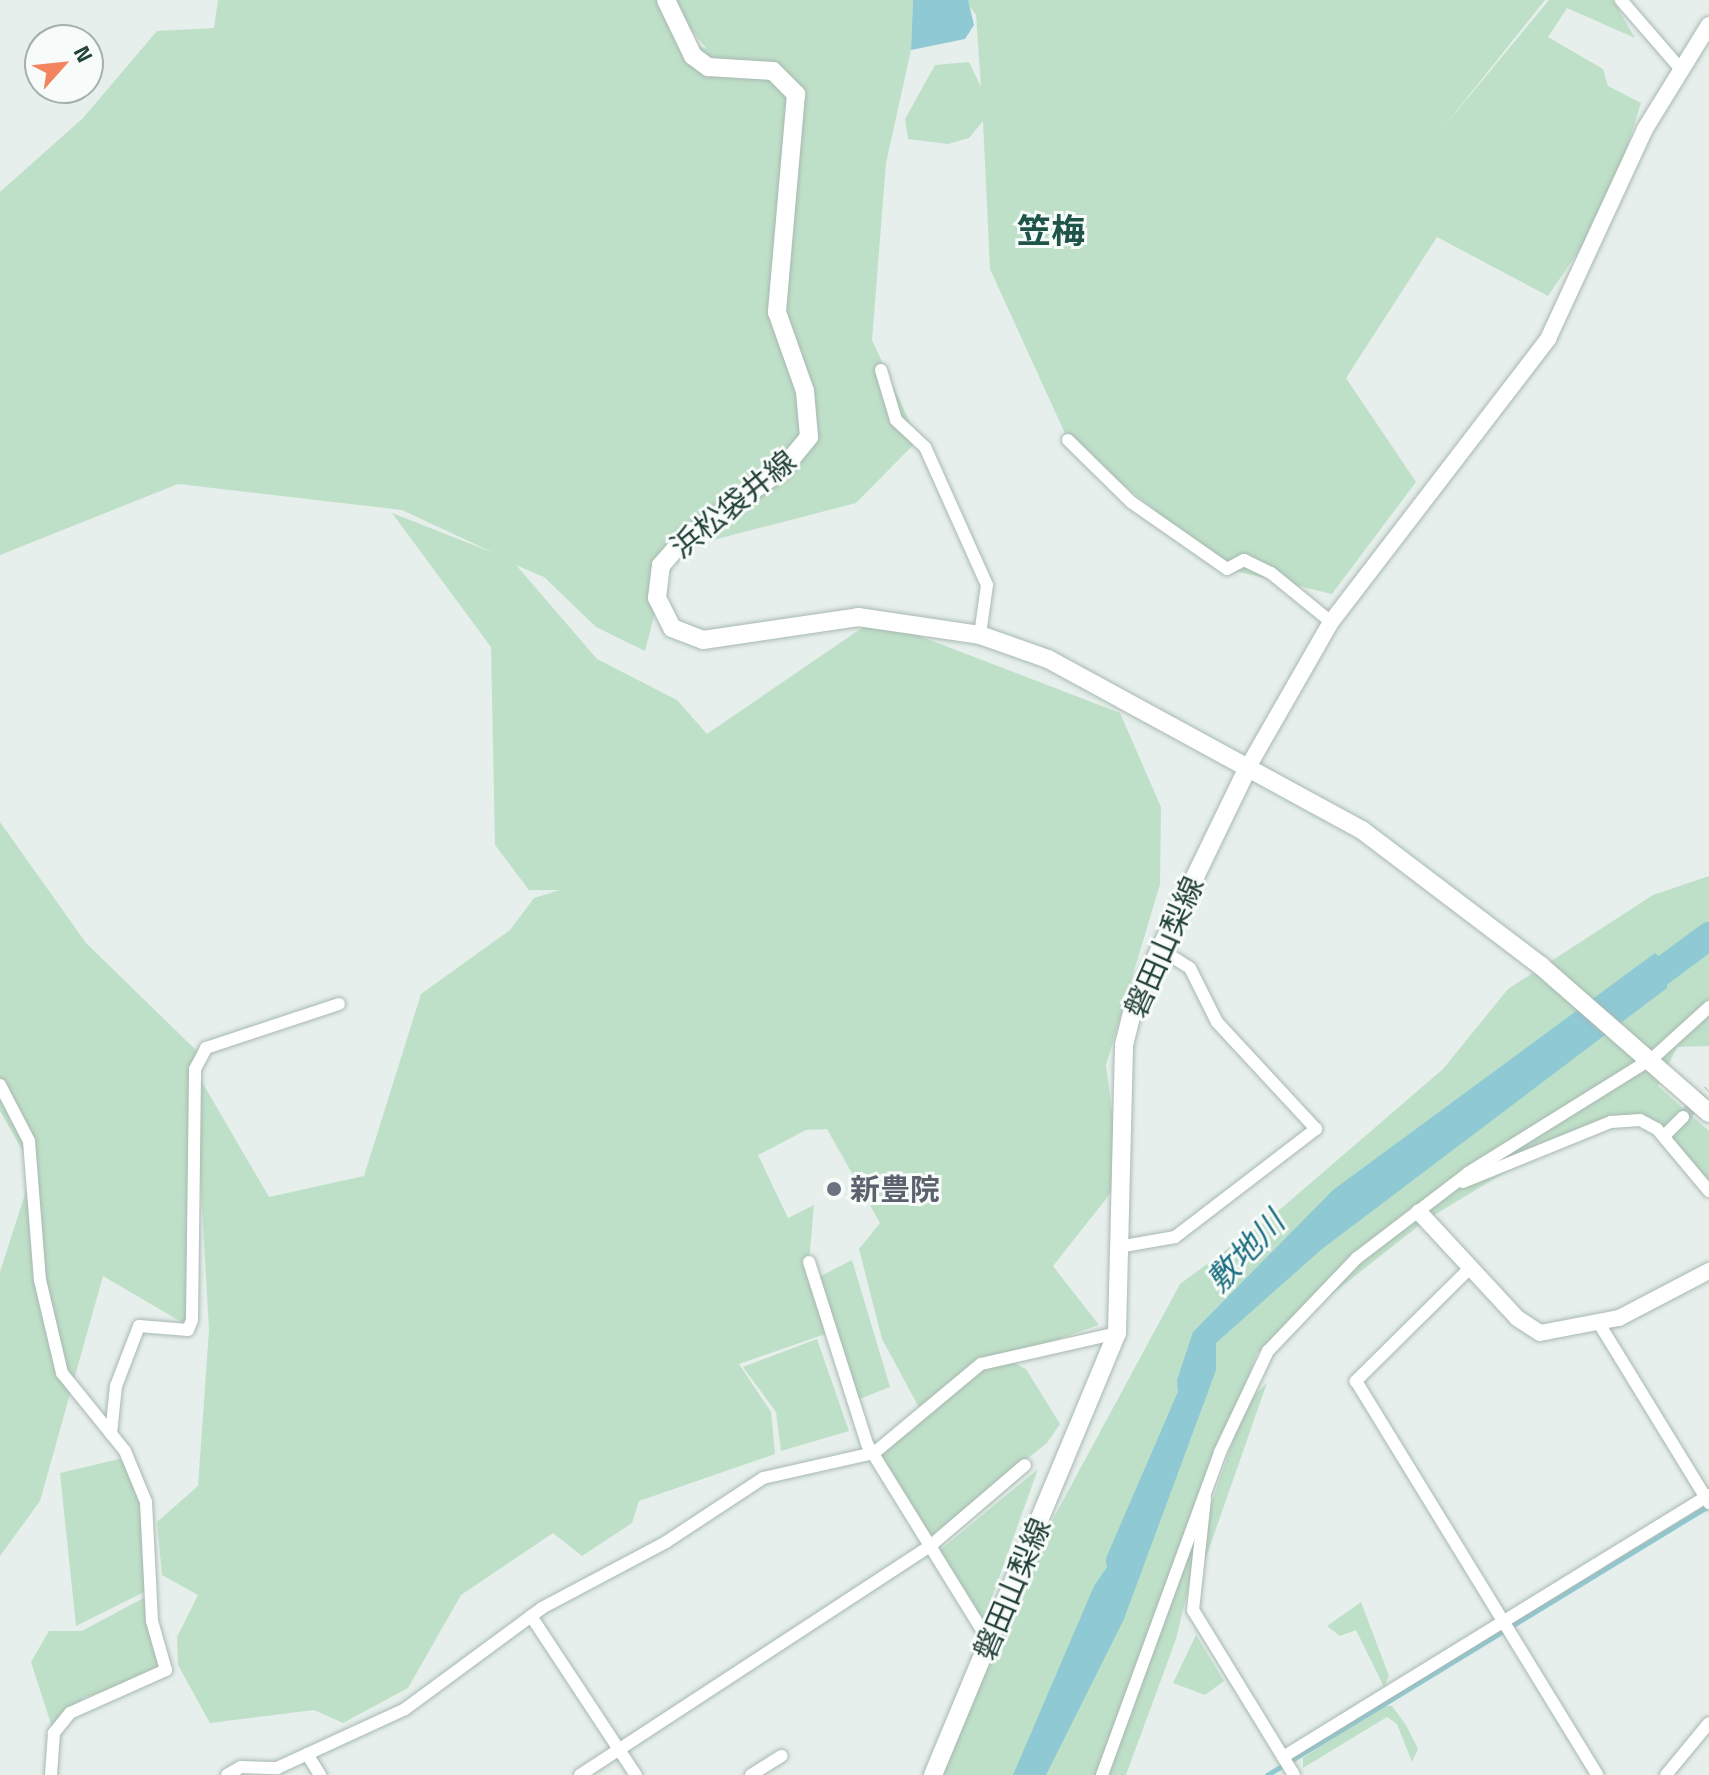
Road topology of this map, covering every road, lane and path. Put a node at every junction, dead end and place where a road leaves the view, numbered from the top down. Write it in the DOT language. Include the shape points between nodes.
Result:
graph roads {
  1 [pos="666,0"];
  2 [pos="1621,0"];
  3 [pos="1709,25"];
  4 [pos="1679,67"];
  5 [pos="881,370"];
  6 [pos="1068,440"];
  7 [pos="1331,622"];
  8 [pos="980,635"];
  9 [pos="1248,767"];
  10 [pos="1160,949"];
  11 [pos="339,1004"];
  12 [pos="1709,1007"];
  13 [pos="1649,1055"];
  14 [pos="0,1085"];
  15 [pos="1709,1113"];
  16 [pos="1683,1117"];
  17 [pos="1664,1136"];
  18 [pos="1453,1186"];
  19 [pos="1709,1191"];
  20 [pos="1419,1212"];
  21 [pos="1124,1246"];
  22 [pos="809,1262"];
  23 [pos="1470,1268"];
  24 [pos="1709,1271"];
  25 [pos="1600,1325"];
  26 [pos="1117,1333"];
  27 [pos="111,1434"];
  28 [pos="874,1453"];
  29 [pos="1025,1465"];
  30 [pos="1205,1498"];
  31 [pos="1708,1498"];
  32 [pos="929,1547"];
  33 [pos="531,1616"];
  34 [pos="1503,1622"];
  35 [pos="990,1643"];
  36 [pos="1709,1723"];
  37 [pos="620,1749"];
  38 [pos="307,1754"];
  39 [pos="782,1756"];
  40 [pos="1283,1757"];
  41 [pos="937,1771"];
  42 [pos="51,1775"];
  43 [pos="227,1775"];
  44 [pos="320,1775"];
  45 [pos="580,1775"];
  46 [pos="636,1775"];
  47 [pos="751,1775"];
  48 [pos="1102,1775"];
  49 [pos="1294,1775"];
  50 [pos="1597,1775"];
  51 [pos="1666,1775"];
  1 -- 8 [label="main road, 浜松袋井線" via="693,56 708,67 773,71 796,94 777,312 805,391 809,437 782,470 671,551 658,580 663,614 672,628 703,640 858,617"];
  2 -- 4 [label="street"];
  3 -- 4 [label="street"];
  4 -- 7 [label="street" via="1548,339"];
  5 -- 8 [label="street" via="896,420 925,447 987,585"];
  6 -- 7 [label="street" via="1131,502 1227,569 1244,560 1289,583"];
  7 -- 9 [label="street"];
  8 -- 9 [label="main road, 浜松袋井線" via="1048,659"];
  9 -- 10 [label="main road, 磐田山梨線"];
  9 -- 13 [label="main road" via="1362,830"];
  10 -- 21 [label="main road, 磐田山梨線" via="1135,1001 1118,1092"];
  10 -- 21 [label="street" via="1190,968 1217,1022 1316,1129 1175,1237"];
  11 -- 27 [label="street" via="206,1048 195,1069 192,1320 188,1330 139,1326 116,1386"];
  12 -- 13 [label="street"];
  13 -- 15 [label="main road"];
  13 -- 18 [label="street"];
  14 -- 27 [label="street" via="29,1141 40,1280 62,1373"];
  16 -- 17 [label="street"];
  17 -- 18 [label="street" via="1640,1120 1611,1122"];
  17 -- 19 [label="street"];
  18 -- 20 [label="street"];
  20 -- 23 [label="street"];
  20 -- 30 [label="street" via="1325,1286 1268,1351"];
  21 -- 26 [label="main road, 磐田山梨線"];
  22 -- 28 [label="street"];
  23 -- 25 [label="street" via="1540,1333"];
  23 -- 34 [label="street" via="1356,1381"];
  24 -- 25 [label="street"];
  25 -- 31 [label="street"];
  26 -- 28 [label="street" via="981,1364"];
  26 -- 35 [label="main road, 磐田山梨線"];
  27 -- 42 [label="street" via="146,1502 152,1621 166,1670 70,1713 54,1733"];
  28 -- 32 [label="street"];
  28 -- 33 [label="street" via="782,1469"];
  29 -- 32 [label="street"];
  30 -- 40 [label="street" via="1193,1610"];
  30 -- 48 [label="street"];
  31 -- 34 [label="street"];
  32 -- 35 [label="street"];
  32 -- 37 [label="street"];
  33 -- 37 [label="street"];
  33 -- 38 [label="street" via="405,1709"];
  34 -- 40 [label="street"];
  34 -- 50 [label="street"];
  35 -- 41 [label="main road, 磐田山梨線"];
  36 -- 51 [label="street"];
  37 -- 45 [label="street"];
  37 -- 46 [label="street"];
  38 -- 43 [label="street" via="277,1768 241,1767"];
  38 -- 44 [label="street"];
  39 -- 47 [label="street"];
  40 -- 49 [label="street"];
}
